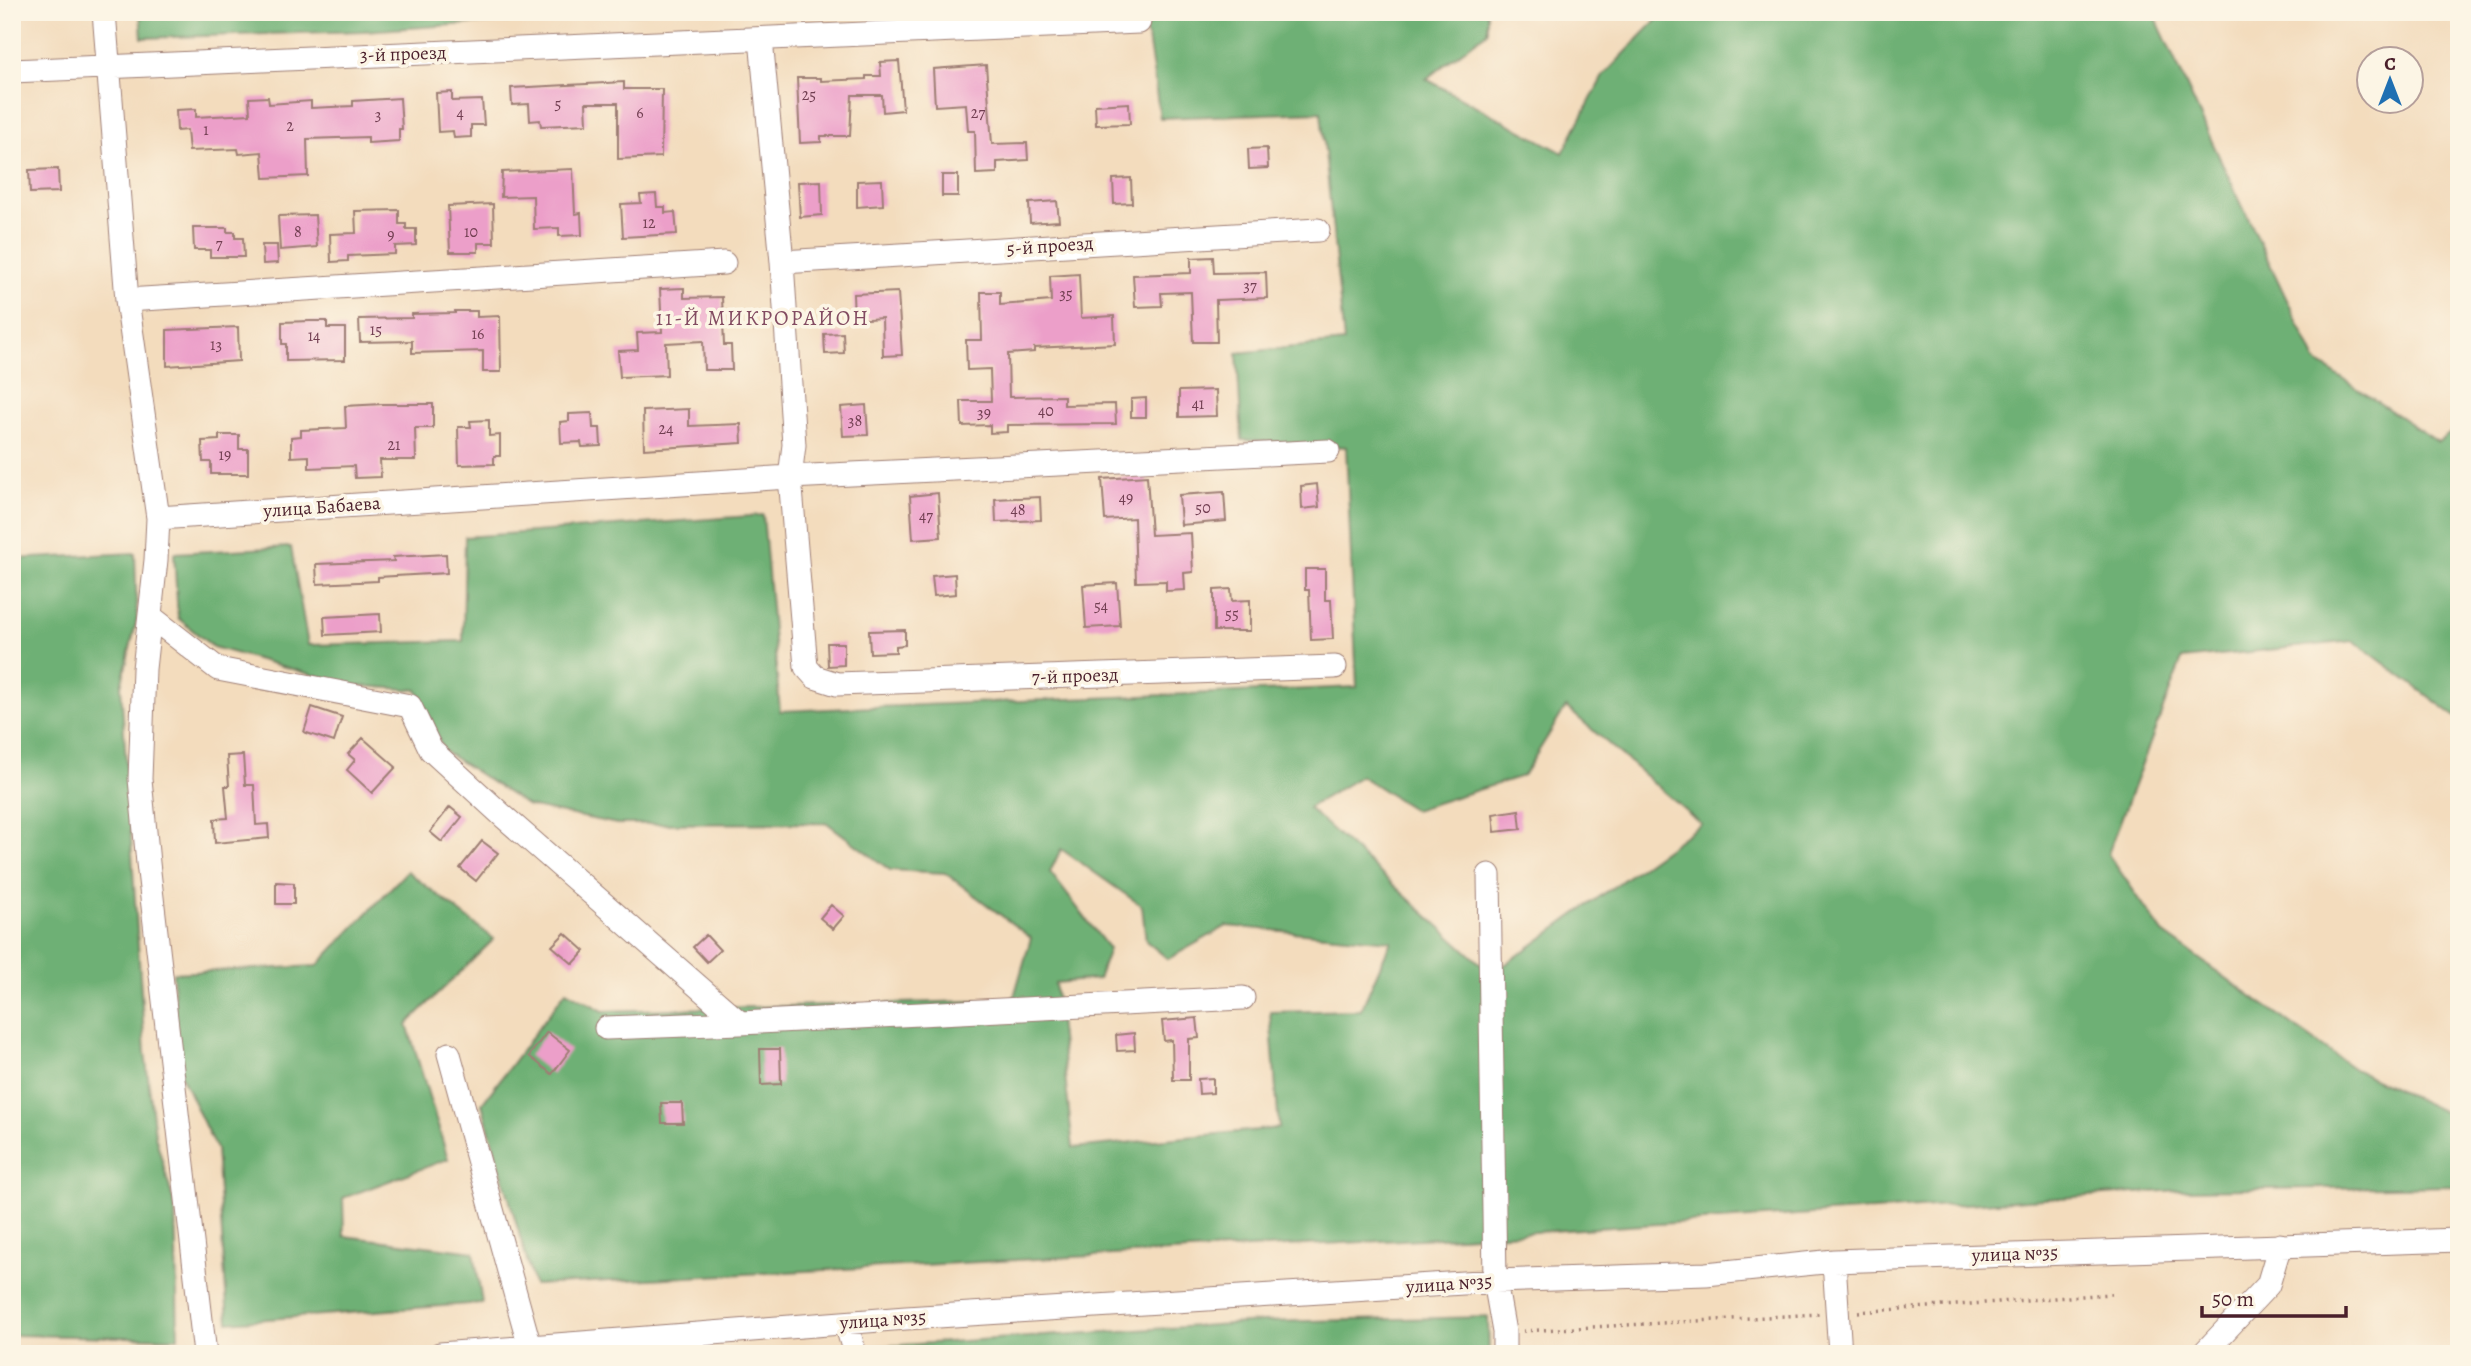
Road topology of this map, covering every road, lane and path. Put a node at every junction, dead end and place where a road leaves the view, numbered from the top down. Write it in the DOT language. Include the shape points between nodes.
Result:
graph roads {
  1 [pos="104,12"];
  2 [pos="1139,22"];
  3 [pos="761,39"];
  4 [pos="107,65"];
  5 [pos="12,71"];
  6 [pos="1318,230"];
  7 [pos="782,262"];
  8 [pos="724,263"];
  9 [pos="127,300"];
  10 [pos="1328,451"];
  11 [pos="790,477"];
  12 [pos="158,518"];
  13 [pos="150,615"];
  14 [pos="1335,667"];
  15 [pos="1489,875"];
  16 [pos="1243,998"];
  17 [pos="740,1023"];
  18 [pos="606,1028"];
  19 [pos="449,1054"];
  20 [pos="2459,1240"];
  21 [pos="2280,1245"];
  22 [pos="1834,1261"];
  23 [pos="1494,1281"];
  24 [pos="2111,1294"];
  25 [pos="1837,1313"];
  26 [pos="846,1323"];
  27 [pos="1504,1343"];
  28 [pos="530,1347"];
  29 [pos="205,1354"];
  30 [pos="440,1354"];
  31 [pos="855,1354"];
  32 [pos="1840,1354"];
  33 [pos="2203,1354"];
  1 -- 4 [label="street"];
  2 -- 3 [label="street, 3-й проезд"];
  3 -- 4 [label="street, 3-й проезд"];
  3 -- 7 [label="street"];
  4 -- 5 [label="street, 3-й проезд"];
  4 -- 9 [label="street"];
  6 -- 7 [label="street, 5-й проезд"];
  7 -- 11 [label="street" via="794,445"];
  8 -- 9 [label="street"];
  9 -- 12 [label="street"];
  10 -- 11 [label="street, улица Бабаева"];
  11 -- 12 [label="street, улица Бабаева"];
  11 -- 14 [label="street, 7-й проезд" via="806,667 815,677 837,684"];
  12 -- 13 [label="street"];
  13 -- 17 [label="street" via="218,669 410,706 430,750"];
  13 -- 29 [label="street" via="140,779"];
  15 -- 23 [label="street"];
  16 -- 17 [label="street"];
  17 -- 18 [label="street"];
  19 -- 28 [label="street"];
  20 -- 21 [label="street, улица №35"];
  21 -- 22 [label="street, улица №35"];
  21 -- 33 [label="street" via="2268,1285"];
  22 -- 23 [label="street, улица №35" via="1706,1273"];
  22 -- 25 [label="street"];
  23 -- 26 [label="street, улица №35"];
  23 -- 27 [label="street"];
  24 -- 25 [label="path"];
  25 -- 27 [label="path"];
  25 -- 32 [label="street"];
  26 -- 28 [label="street, улица №35"];
  26 -- 31 [label="street"];
  28 -- 30 [label="street, улица №35"];
}
